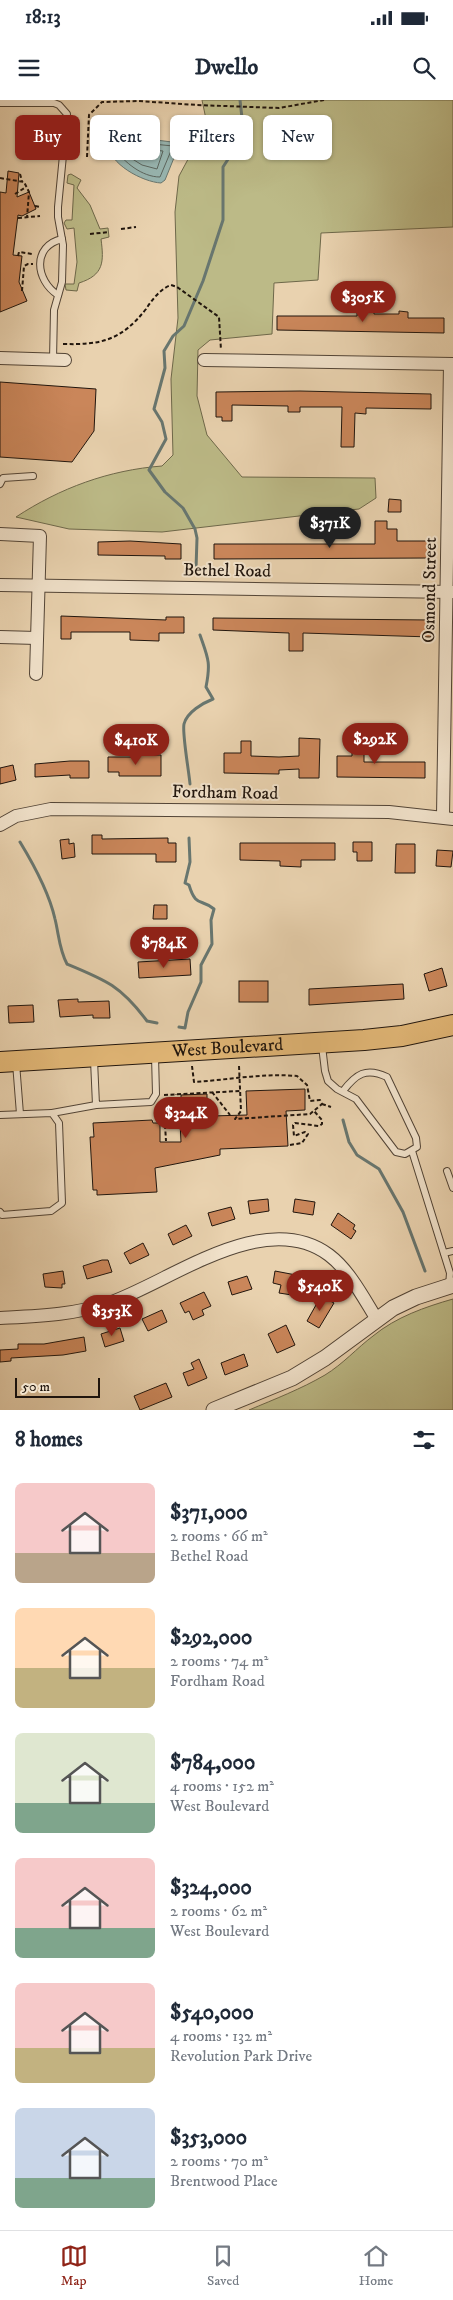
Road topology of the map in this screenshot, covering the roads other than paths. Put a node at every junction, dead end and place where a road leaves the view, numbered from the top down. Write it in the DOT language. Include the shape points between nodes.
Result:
graph roads {
  1 [pos="0,103"];
  2 [pos="62,239"];
  3 [pos="58,295"];
  4 [pos="0,358"];
  5 [pos="59,360"];
  6 [pos="204,360"];
  7 [pos="452,364"];
  8 [pos="32,476"];
  9 [pos="0,484"];
  10 [pos="0,534"];
  11 [pos="0,585"];
  12 [pos="38,586"];
  13 [pos="450,592"];
  14 [pos="0,637"];
  15 [pos="37,638"];
  16 [pos="36,674"];
  17 [pos="448,817"];
  18 [pos="0,825"];
  19 [pos="453,1025"];
  20 [pos="321,1042"];
  21 [pos="155,1053"];
  22 [pos="94,1056"];
  23 [pos="8,1061"];
  24 [pos="343,1091"];
  25 [pos="96,1105"];
  26 [pos="52,1113"];
  27 [pos="20,1114"];
  28 [pos="0,1115"];
  29 [pos="412,1151"];
  30 [pos="448,1171"];
  31 [pos="453,1188"];
  32 [pos="0,1212"];
  33 [pos="453,1250"];
  34 [pos="444,1254"];
  35 [pos="451,1285"];
  36 [pos="0,1318"];
  37 [pos="376,1318"];
  38 [pos="214,1410"];
  1 -- 2 [label="lane" via="54,103 67,114 58,217"];
  2 -- 3 [label="lane" via="62,282"];
  2 -- 3 [label="lane" via="46,246 40,267 45,283"];
  3 -- 5 [label="lane" via="54,310"];
  4 -- 5 [label="street"];
  6 -- 7 [label="street"];
  7 -- 13 [label="street, Osmond Street"];
  8 -- 9 [label="lane" via="4,478"];
  10 -- 12 [label="street" via="40,536"];
  11 -- 12 [label="street, Bethel Road"];
  12 -- 13 [label="street, Bethel Road"];
  12 -- 15 [label="street"];
  13 -- 17 [label="street, Osmond Street"];
  14 -- 15 [label="street"];
  15 -- 16 [label="street"];
  17 -- 18 [label="street, Fordham Road" via="389,812 51,809 16,816"];
  19 -- 20 [label="main road, West Boulevard" via="402,1036"];
  20 -- 21 [label="main road, West Boulevard"];
  20 -- 24 [label="lane" via="328,1081"];
  21 -- 22 [label="main road, West Boulevard"];
  21 -- 25 [label="lane" via="156,1094 151,1102"];
  22 -- 23 [label="main road, West Boulevard"];
  22 -- 25 [label="lane"];
  23 -- 27 [label="lane"];
  24 -- 29 [label="lane" via="356,1099 396,1152 405,1154"];
  24 -- 29 [label="lane" via="354,1077 363,1073 387,1077 416,1138 417,1147"];
  25 -- 26 [label="lane"];
  26 -- 27 [label="lane"];
  26 -- 32 [label="lane" via="59,1123 62,1203 51,1211"];
  27 -- 28 [label="lane"];
  29 -- 34 [label="lane"];
  30 -- 31 [label="lane"];
  33 -- 34 [label="lane"];
  34 -- 35 [label="lane"];
  35 -- 37 [label="street" via="416,1297"];
  36 -- 37 [label="street" via="57,1315 108,1303 226,1250 282,1239 313,1246 328,1254 339,1264"];
  37 -- 38 [label="street" via="314,1366"];
}
